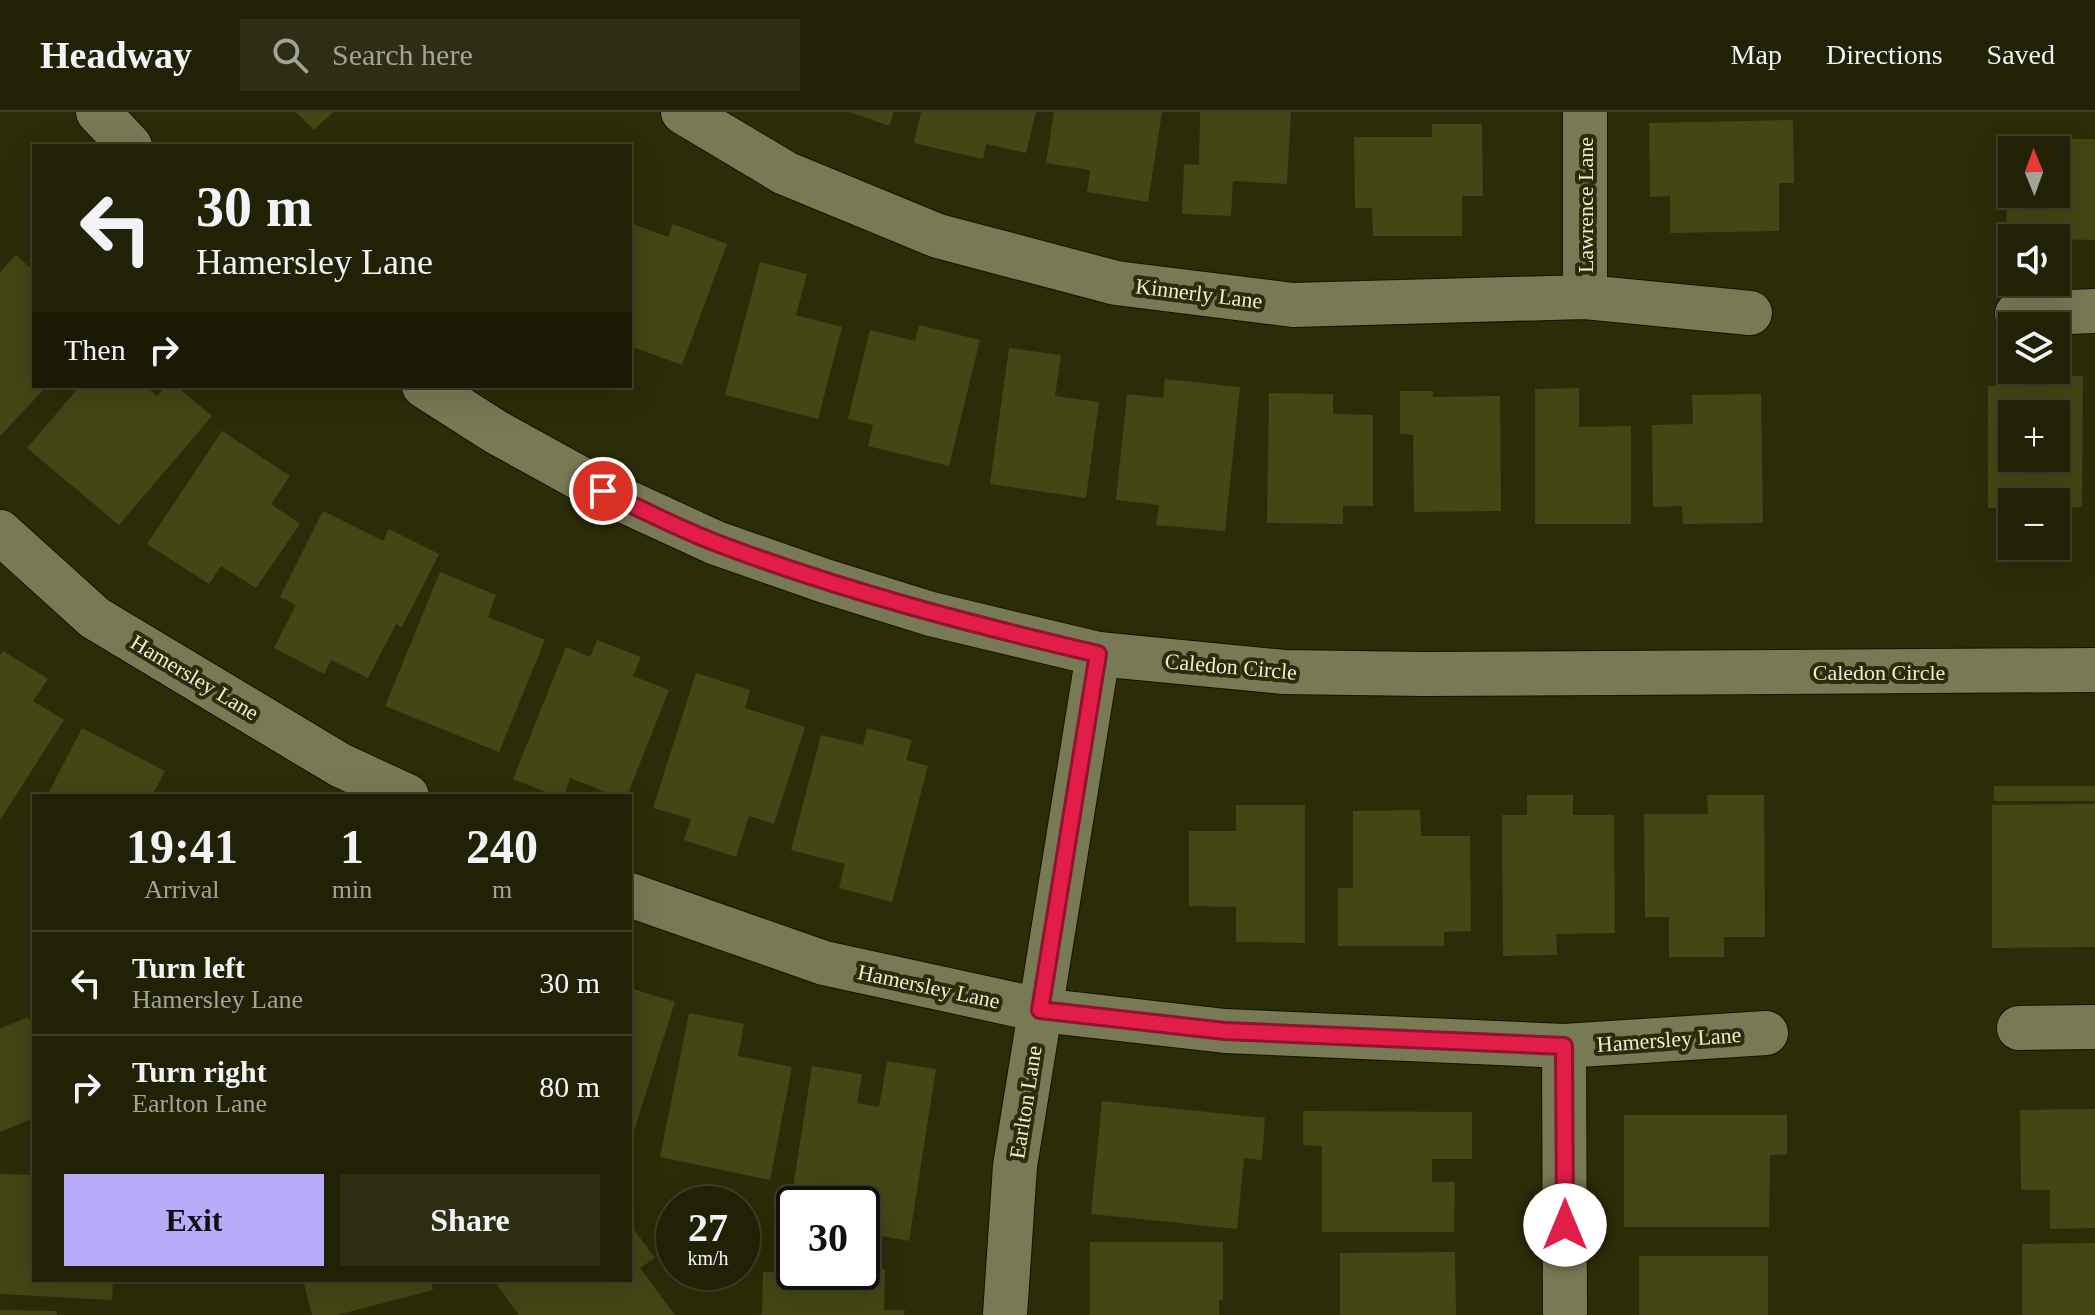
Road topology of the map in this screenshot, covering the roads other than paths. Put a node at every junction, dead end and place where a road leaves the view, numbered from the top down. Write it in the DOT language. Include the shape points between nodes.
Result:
graph roads {
  1 [pos="98,112"];
  2 [pos="683,112"];
  3 [pos="1585,112"];
  4 [pos="128,144"];
  5 [pos="1585,297"];
  6 [pos="2095,311"];
  7 [pos="2069,312"];
  8 [pos="1750,313"];
  9 [pos="427,388"];
  10 [pos="0,532"];
  11 [pos="1098,654"];
  12 [pos="2095,670"];
  13 [pos="403,794"];
  14 [pos="632,896"];
  15 [pos="1040,1010"];
  16 [pos="2095,1027"];
  17 [pos="2019,1028"];
  18 [pos="1766,1033"];
  19 [pos="1564,1046"];
  20 [pos="1005,1315"];
  21 [pos="1565,1315"];
  1 -- 4 [label="street"];
  2 -- 5 [label="street, Kinnerly Lane" via="785,173 938,236 1116,283 1293,305"];
  3 -- 5 [label="street, Lawrence Lane"];
  5 -- 8 [label="street, Kinnerly Lane"];
  6 -- 7 [label="street"];
  9 -- 11 [label="street, Caledon Circle" via="603,491 716,543 931,614"];
  10 -- 13 [label="street, Hamersley Lane" via="95,618 340,765"];
  11 -- 12 [label="street, Caledon Circle" via="1330,673"];
  11 -- 15 [label="street, Earlton Lane"];
  14 -- 15 [label="street, Hamersley Lane" via="824,963"];
  15 -- 19 [label="street, Hamersley Lane" via="1225,1031"];
  15 -- 20 [label="street, Earlton Lane" via="1015,1166"];
  16 -- 17 [label="street"];
  18 -- 19 [label="street, Hamersley Lane"];
  19 -- 21 [label="street"];
}
